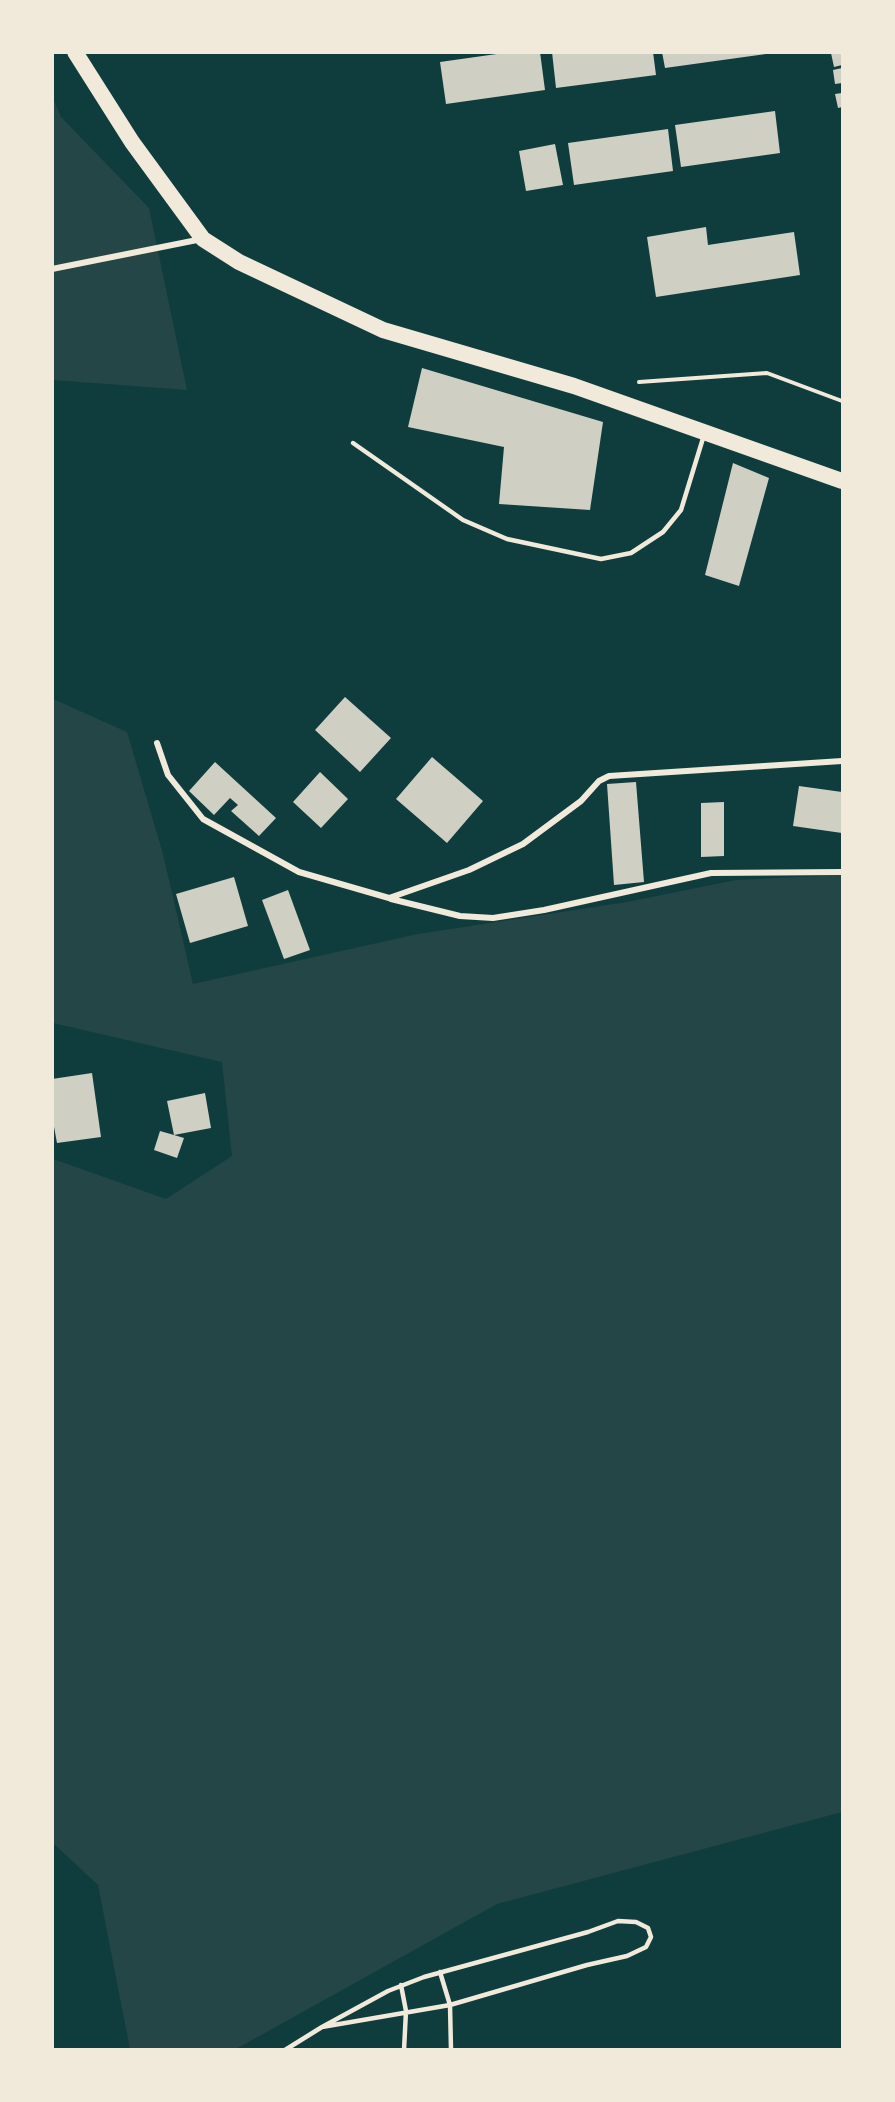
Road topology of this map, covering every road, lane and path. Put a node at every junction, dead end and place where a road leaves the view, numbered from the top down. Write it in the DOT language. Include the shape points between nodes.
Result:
graph roads {
  1 [pos="75,52"];
  2 [pos="203,239"];
  3 [pos="52,269"];
  4 [pos="631,382"];
  5 [pos="843,401"];
  6 [pos="705,432"];
  7 [pos="353,443"];
  8 [pos="843,481"];
  9 [pos="158,743"];
  10 [pos="843,761"];
  11 [pos="843,872"];
  12 [pos="389,898"];
  13 [pos="440,1972"];
  14 [pos="401,1985"];
  15 [pos="450,2005"];
  16 [pos="406,2012"];
  17 [pos="322,2027"];
  18 [pos="285,2049"];
  19 [pos="405,2049"];
  20 [pos="452,2049"];
  1 -- 2 [label="highway" via="132,142"];
  2 -- 3 [label="street"];
  2 -- 6 [label="highway" via="239,262 383,330 574,386"];
  4 -- 5 [label="path" via="767,373"];
  6 -- 7 [label="lane" via="681,510 663,532 631,553 601,559 507,539 463,520"];
  6 -- 8 [label="highway"];
  9 -- 12 [label="street" via="168,775 203,819 299,872"];
  10 -- 12 [label="street" via="609,776 523,844 469,870"];
  11 -- 12 [label="street" via="711,873 493,918 460,916"];
  13 -- 14 [label="lane"];
  13 -- 15 [label="lane"];
  13 -- 15 [label="lane" via="618,1921 636,1922 648,1928 651,1937 646,1947 627,1956"];
  14 -- 16 [label="lane"];
  14 -- 17 [label="lane"];
  15 -- 16 [label="lane"];
  15 -- 20 [label="lane"];
  16 -- 17 [label="lane"];
  16 -- 19 [label="lane"];
  17 -- 18 [label="lane"];
}
